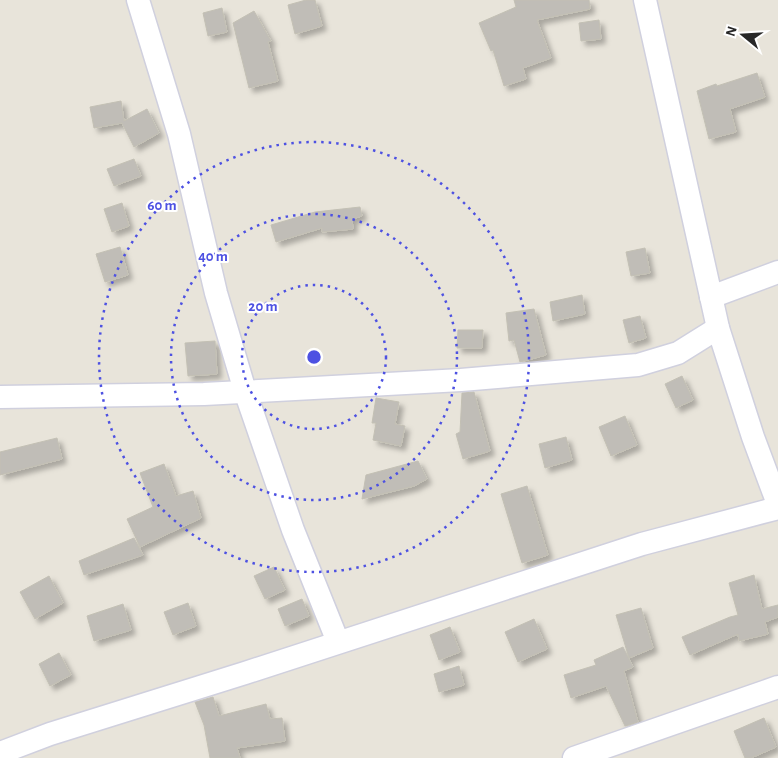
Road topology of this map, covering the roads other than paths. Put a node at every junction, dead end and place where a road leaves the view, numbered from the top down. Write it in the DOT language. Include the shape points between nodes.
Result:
graph roads {
  1 [pos="138,0"];
  2 [pos="645,0"];
  3 [pos="778,272"];
  4 [pos="711,297"];
  5 [pos="718,328"];
  6 [pos="245,391"];
  7 [pos="0,397"];
  8 [pos="778,506"];
  9 [pos="338,642"];
  10 [pos="777,690"];
  11 [pos="0,753"];
  12 [pos="574,758"];
  1 -- 6 [label="street" via="179,134 216,293"];
  2 -- 4 [label="street"];
  3 -- 4 [label="street"];
  4 -- 5 [label="street"];
  5 -- 6 [label="street" via="678,354 638,365 461,380"];
  5 -- 8 [label="street"];
  6 -- 7 [label="street"];
  6 -- 9 [label="street" via="293,530"];
  8 -- 9 [label="street" via="642,544"];
  9 -- 11 [label="street"];
  10 -- 12 [label="street"];
}
